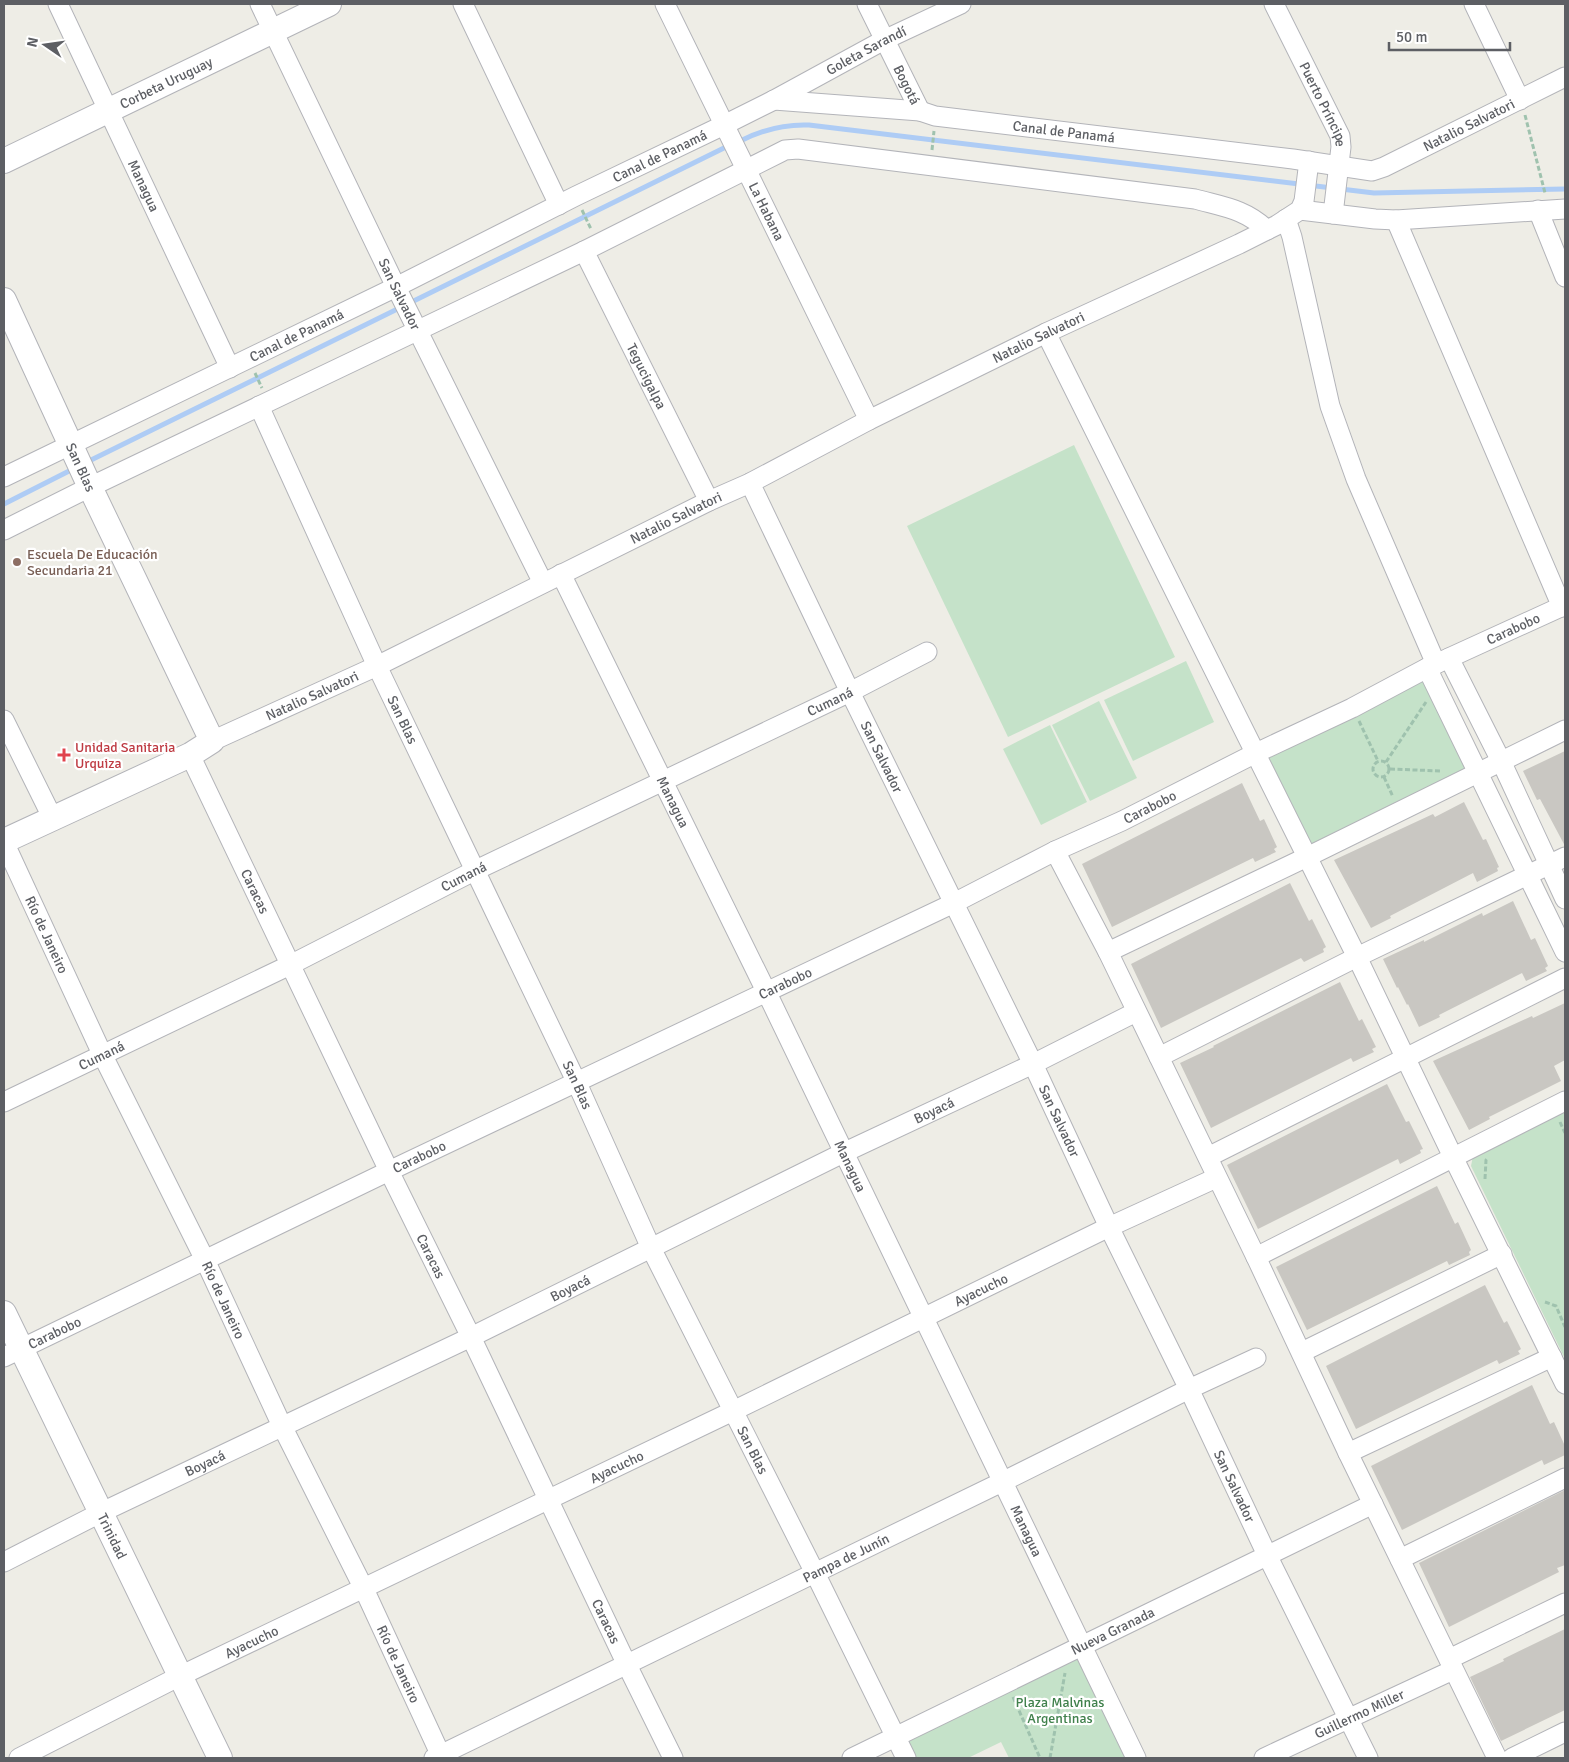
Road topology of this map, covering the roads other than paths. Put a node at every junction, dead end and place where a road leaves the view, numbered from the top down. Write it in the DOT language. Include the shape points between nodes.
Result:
graph roads {
  1 [pos="58,4"];
  2 [pos="260,4"];
  3 [pos="329,4"];
  4 [pos="463,4"];
  5 [pos="665,4"];
  6 [pos="867,4"];
  7 [pos="961,4"];
  8 [pos="1274,4"];
  9 [pos="1474,4"];
  10 [pos="273,31"];
  11 [pos="884,40"];
  12 [pos="1565,77"];
  13 [pos="774,100"];
  14 [pos="1520,100"];
  15 [pos="109,110"];
  16 [pos="920,111"];
  17 [pos="724,126"];
  18 [pos="4,161"];
  19 [pos="746,168"];
  20 [pos="1372,171"];
  21 [pos="1307,177"];
  22 [pos="1336,181"];
  23 [pos="559,205"];
  24 [pos="1542,205"];
  25 [pos="1565,209"];
  26 [pos="1333,214"];
  27 [pos="1293,215"];
  28 [pos="1396,220"];
  29 [pos="1267,230"];
  30 [pos="591,247"];
  31 [pos="1565,277"];
  32 [pos="396,287"];
  33 [pos="4,300"];
  34 [pos="418,329"];
  35 [pos="1046,333"];
  36 [pos="230,368"];
  37 [pos="264,404"];
  38 [pos="869,420"];
  39 [pos="73,449"];
  40 [pos="4,477"];
  41 [pos="88,482"];
  42 [pos="750,483"];
  43 [pos="709,502"];
  44 [pos="4,530"];
  45 [pos="561,574"];
  46 [pos="544,583"];
  47 [pos="1564,606"];
  48 [pos="926,652"];
  49 [pos="1437,663"];
  50 [pos="377,666"];
  51 [pos="850,692"];
  52 [pos="4,720"];
  53 [pos="1565,730"];
  54 [pos="212,741"];
  55 [pos="1256,753"];
  56 [pos="190,755"];
  57 [pos="1501,761"];
  58 [pos="1478,772"];
  59 [pos="664,782"];
  60 [pos="53,819"];
  61 [pos="4,841"];
  62 [pos="1055,851"];
  63 [pos="1306,857"];
  64 [pos="1557,861"];
  65 [pos="474,871"];
  66 [pos="1529,875"];
  67 [pos="1565,899"];
  68 [pos="954,903"];
  69 [pos="1108,952"];
  70 [pos="1565,952"];
  71 [pos="1357,957"];
  72 [pos="290,965"];
  73 [pos="1565,978"];
  74 [pos="766,991"];
  75 [pos="1136,1012"];
  76 [pos="103,1056"];
  77 [pos="1158,1057"];
  78 [pos="1406,1058"];
  79 [pos="1033,1064"];
  80 [pos="576,1081"];
  81 [pos="1565,1101"];
  82 [pos="4,1102"];
  83 [pos="843,1153"];
  84 [pos="1208,1157"];
  85 [pos="1453,1158"];
  86 [pos="389,1171"];
  87 [pos="1216,1178"];
  88 [pos="1108,1226"];
  89 [pos="651,1248"];
  90 [pos="1502,1254"];
  91 [pos="1256,1257"];
  92 [pos="205,1260"];
  93 [pos="4,1313"];
  94 [pos="922,1318"];
  95 [pos="471,1337"];
  96 [pos="1302,1352"];
  97 [pos="12,1353"];
  98 [pos="1552,1357"];
  99 [pos="1256,1358"];
  100 [pos="1565,1384"];
  101 [pos="1189,1389"];
  102 [pos="733,1411"];
  103 [pos="282,1426"];
  104 [pos="1348,1453"];
  105 [pos="1565,1478"];
  106 [pos="1002,1482"];
  107 [pos="549,1498"];
  108 [pos="1373,1504"];
  109 [pos="100,1513"];
  110 [pos="1267,1555"];
  111 [pos="1400,1559"];
  112 [pos="4,1562"];
  113 [pos="815,1573"];
  114 [pos="364,1589"];
  115 [pos="1565,1603"];
  116 [pos="1076,1650"];
  117 [pos="1451,1664"];
  118 [pos="627,1665"];
  119 [pos="180,1676"];
  120 [pos="1348,1719"];
  121 [pos="1565,1732"];
  122 [pos="896,1737"];
  123 [pos="439,1757"];
  124 [pos="19,1758"];
  125 [pos="220,1758"];
  126 [pos="673,1758"];
  127 [pos="852,1758"];
  128 [pos="906,1758"];
  129 [pos="1136,1758"];
  130 [pos="1264,1758"];
  131 [pos="1368,1758"];
  132 [pos="1497,1758"];
  133 [pos="1512,1758"];
  1 -- 15 [label="street, Managua"];
  2 -- 10 [label="street, San Salvador"];
  3 -- 10 [label="street, Corbeta Uruguay"];
  4 -- 23 [label="street"];
  5 -- 17 [label="street, La Habana"];
  6 -- 11 [label="street, Bogotá"];
  7 -- 11 [label="street, Goleta Sarandí"];
  8 -- 22 [label="street, Puerto Príncipe" via="1340,136"];
  9 -- 14 [label="street"];
  10 -- 15 [label="street, Corbeta Uruguay"];
  10 -- 32 [label="street, San Salvador"];
  11 -- 13 [label="street, Goleta Sarandí"];
  11 -- 16 [label="street, Bogotá"];
  12 -- 14 [label="street, Natalio Salvatori"];
  13 -- 16 [label="street, Canal de Panamá"];
  13 -- 17 [label="street, Canal de Panamá"];
  14 -- 20 [label="street, Natalio Salvatori"];
  15 -- 18 [label="street, Corbeta Uruguay"];
  15 -- 36 [label="street, Managua"];
  16 -- 21 [label="street, Canal de Panamá"];
  17 -- 19 [label="street, La Habana"];
  17 -- 23 [label="street, Canal de Panamá"];
  19 -- 29 [label="street" via="785,150 798,149 1195,199 1237,210 1256,219"];
  19 -- 30 [label="street"];
  19 -- 38 [label="street, La Habana"];
  20 -- 22 [label="street, Canal de Panamá"];
  21 -- 22 [label="street, Canal de Panamá"];
  21 -- 27 [label="street" via="1304,201"];
  22 -- 26 [label="street, Puerto Príncipe"];
  23 -- 32 [label="street, Canal de Panamá"];
  24 -- 25 [label="street"];
  24 -- 28 [label="street"];
  24 -- 31 [label="street"];
  26 -- 27 [label="street"];
  26 -- 28 [label="street"];
  27 -- 29 [label="street, Natalio Salvatori"];
  27 -- 49 [label="street" via="1292,237 1330,406 1356,480"];
  28 -- 47 [label="street"];
  29 -- 35 [label="street, Natalio Salvatori"];
  30 -- 34 [label="street"];
  30 -- 43 [label="street, Tegucigalpa"];
  32 -- 34 [label="street, San Salvador"];
  32 -- 36 [label="street, Canal de Panamá"];
  33 -- 39 [label="street, San Blas"];
  34 -- 37 [label="street"];
  34 -- 46 [label="street, San Salvador"];
  35 -- 38 [label="street, Natalio Salvatori"];
  35 -- 55 [label="street"];
  36 -- 39 [label="street, Canal de Panamá"];
  37 -- 41 [label="street"];
  37 -- 50 [label="street, San Blas"];
  38 -- 42 [label="street, Natalio Salvatori"];
  39 -- 40 [label="street, Canal de Panamá"];
  39 -- 41 [label="street, San Blas"];
  41 -- 44 [label="street"];
  41 -- 54 [label="street, San Blas"];
  42 -- 43 [label="street, Natalio Salvatori"];
  42 -- 51 [label="street, San Salvador"];
  43 -- 45 [label="street, Natalio Salvatori"];
  45 -- 46 [label="street, Natalio Salvatori"];
  45 -- 59 [label="street, Managua"];
  46 -- 50 [label="street, Natalio Salvatori"];
  47 -- 49 [label="street, Carabobo"];
  48 -- 51 [label="street, Cumaná"];
  49 -- 55 [label="street, Carabobo"];
  49 -- 57 [label="street"];
  49 -- 58 [label="street" via="1436,686"];
  50 -- 54 [label="street, Natalio Salvatori"];
  50 -- 65 [label="street, San Blas"];
  51 -- 59 [label="street, Cumaná"];
  51 -- 68 [label="street, San Salvador"];
  52 -- 60 [label="street"];
  53 -- 57 [label="street"];
  54 -- 56 [label="street, Natalio Salvatori"];
  55 -- 62 [label="street, Carabobo"];
  55 -- 63 [label="street"];
  56 -- 60 [label="street, Natalio Salvatori"];
  56 -- 72 [label="street, Caracas"];
  57 -- 58 [label="street"];
  57 -- 64 [label="street"];
  58 -- 63 [label="street"];
  58 -- 66 [label="street"];
  59 -- 65 [label="street, Cumaná"];
  59 -- 74 [label="street, Managua"];
  60 -- 61 [label="street, Natalio Salvatori"];
  61 -- 76 [label="street, Río de Janeiro"];
  62 -- 68 [label="street, Carabobo"];
  62 -- 69 [label="street"];
  63 -- 69 [label="street"];
  63 -- 71 [label="street"];
  64 -- 66 [label="street"];
  64 -- 67 [label="street"];
  65 -- 72 [label="street, Cumaná"];
  65 -- 80 [label="street, San Blas"];
  66 -- 70 [label="street"];
  66 -- 71 [label="street"];
  68 -- 74 [label="street, Carabobo"];
  68 -- 79 [label="street, San Salvador"];
  69 -- 75 [label="street"];
  71 -- 77 [label="street"];
  71 -- 78 [label="street"];
  72 -- 76 [label="street, Cumaná"];
  72 -- 86 [label="street, Caracas"];
  73 -- 78 [label="street"];
  74 -- 80 [label="street, Carabobo"];
  74 -- 83 [label="street, Managua"];
  75 -- 77 [label="street"];
  75 -- 79 [label="street, Boyacá"];
  76 -- 82 [label="street, Cumaná"];
  76 -- 92 [label="street, Río de Janeiro"];
  77 -- 84 [label="street"];
  78 -- 84 [label="street"];
  78 -- 85 [label="street"];
  79 -- 83 [label="street, Boyacá"];
  79 -- 88 [label="street, San Salvador"];
  80 -- 86 [label="street, Carabobo"];
  80 -- 89 [label="street, San Blas"];
  81 -- 85 [label="street"];
  83 -- 89 [label="street, Boyacá"];
  83 -- 94 [label="street, Managua"];
  84 -- 87 [label="street"];
  85 -- 90 [label="street"];
  85 -- 91 [label="street"];
  86 -- 92 [label="street, Carabobo"];
  86 -- 95 [label="street, Caracas"];
  87 -- 88 [label="street, Ayacucho"];
  87 -- 91 [label="street"];
  88 -- 94 [label="street, Ayacucho"];
  88 -- 101 [label="street, San Salvador"];
  89 -- 95 [label="street, Boyacá"];
  89 -- 102 [label="street, San Blas"];
  90 -- 96 [label="street"];
  90 -- 98 [label="street"];
  91 -- 96 [label="street"];
  92 -- 97 [label="street, Carabobo"];
  92 -- 103 [label="street, Río de Janeiro"];
  93 -- 97 [label="street, Trinidad"];
  94 -- 102 [label="street, Ayacucho"];
  94 -- 106 [label="street, Managua"];
  95 -- 103 [label="street, Boyacá"];
  95 -- 107 [label="street, Caracas"];
  96 -- 104 [label="street"];
  97 -- 109 [label="street, Trinidad"];
  98 -- 100 [label="street"];
  98 -- 104 [label="street"];
  99 -- 101 [label="street, Pampa de Junín"];
  101 -- 106 [label="street, Pampa de Junín"];
  101 -- 110 [label="street, San Salvador"];
  102 -- 107 [label="street, Ayacucho"];
  102 -- 113 [label="street, San Blas"];
  103 -- 109 [label="street, Boyacá"];
  103 -- 114 [label="street, Río de Janeiro"];
  104 -- 108 [label="street"];
  105 -- 111 [label="street"];
  106 -- 113 [label="street, Pampa de Junín"];
  106 -- 116 [label="street, Managua"];
  107 -- 114 [label="street, Ayacucho"];
  107 -- 118 [label="street, Caracas"];
  108 -- 110 [label="street, Nueva Granada"];
  108 -- 111 [label="street"];
  109 -- 112 [label="street, Boyacá"];
  109 -- 119 [label="street, Trinidad"];
  110 -- 116 [label="street, Nueva Granada"];
  110 -- 120 [label="street, San Salvador"];
  111 -- 117 [label="street"];
  113 -- 118 [label="street, Pampa de Junín"];
  113 -- 122 [label="street, San Blas"];
  114 -- 119 [label="street, Ayacucho"];
  114 -- 123 [label="street, Río de Janeiro"];
  115 -- 117 [label="street, Guillermo Miller"];
  116 -- 122 [label="street, Nueva Granada"];
  116 -- 129 [label="street, Managua"];
  117 -- 120 [label="street, Guillermo Miller"];
  117 -- 132 [label="street"];
  118 -- 123 [label="street, Pampa de Junín"];
  118 -- 126 [label="street, Caracas"];
  119 -- 124 [label="street, Ayacucho"];
  119 -- 125 [label="street, Trinidad"];
  120 -- 130 [label="street, Guillermo Miller"];
  120 -- 131 [label="street, San Salvador"];
  121 -- 133 [label="street"];
  122 -- 127 [label="street, Nueva Granada"];
  122 -- 128 [label="street, San Blas"];
}
